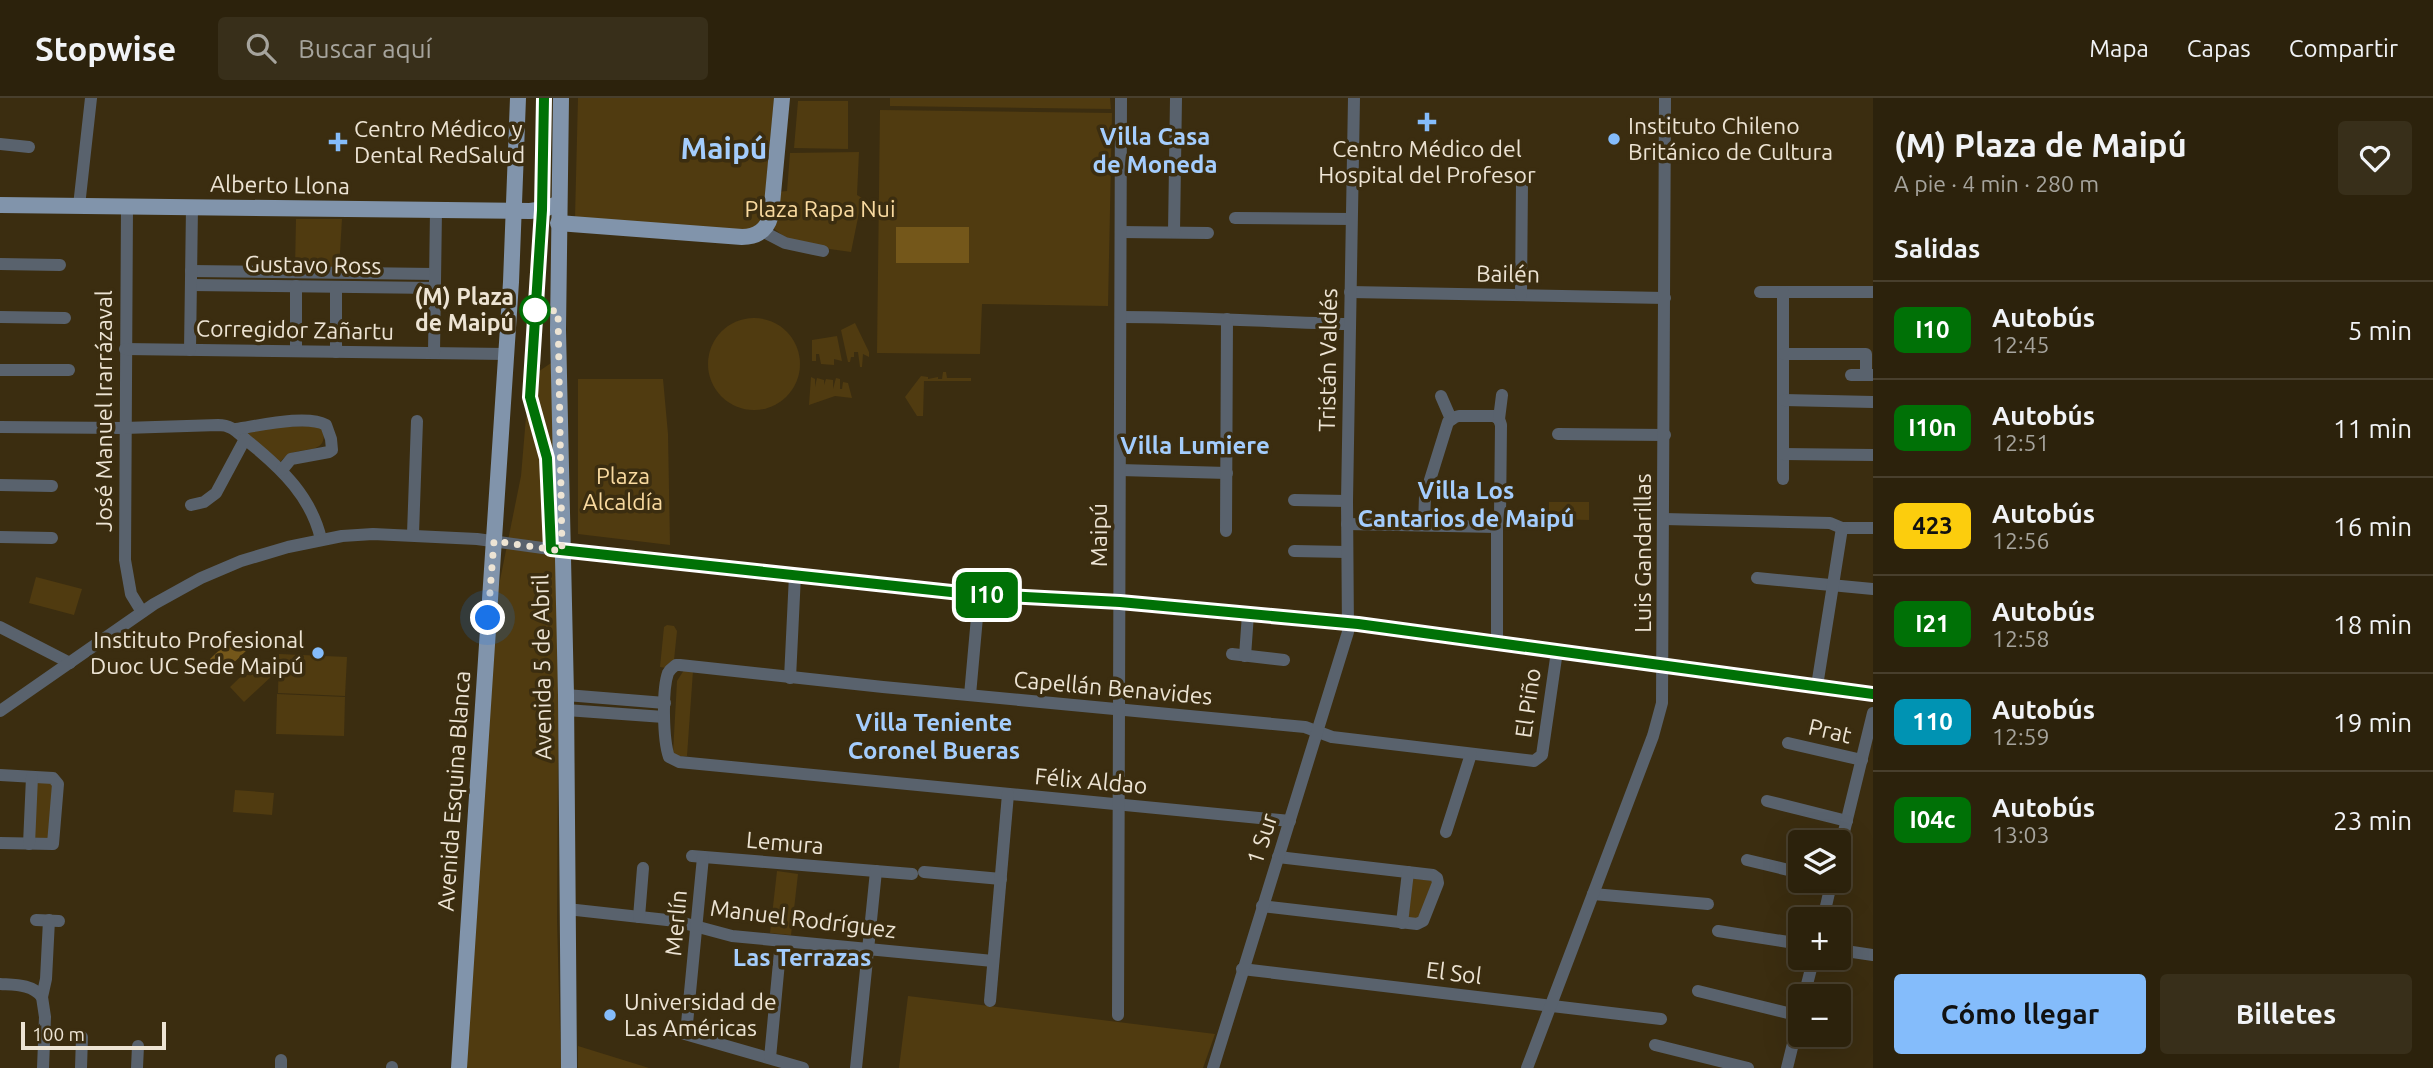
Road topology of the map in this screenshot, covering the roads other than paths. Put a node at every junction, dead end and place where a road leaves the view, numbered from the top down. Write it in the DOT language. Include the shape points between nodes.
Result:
graph roads {
  1 [pos="91,98"];
  2 [pos="518,98"];
  3 [pos="561,98"];
  4 [pos="782,98"];
  5 [pos="1121,98"];
  6 [pos="1176,98"];
  7 [pos="1354,98"];
  8 [pos="1665,98"];
  9 [pos="0,144"];
  10 [pos="29,147"];
  11 [pos="1522,183"];
  12 [pos="559,203"];
  13 [pos="0,205"];
  14 [pos="79,206"];
  15 [pos="127,206"];
  16 [pos="192,207"];
  17 [pos="436,210"];
  18 [pos="514,211"];
  19 [pos="1235,218"];
  20 [pos="1351,219"];
  21 [pos="558,223"];
  22 [pos="762,231"];
  23 [pos="1121,232"];
  24 [pos="1174,232"];
  25 [pos="1208,233"];
  26 [pos="823,251"];
  27 [pos="0,264"];
  28 [pos="60,265"];
  29 [pos="191,278"];
  30 [pos="435,281"];
  31 [pos="296,286"];
  32 [pos="336,287"];
  33 [pos="1350,292"];
  34 [pos="1760,292"];
  35 [pos="1783,292"];
  36 [pos="1873,292"];
  37 [pos="1521,295"];
  38 [pos="1665,298"];
  39 [pos="0,317"];
  40 [pos="1121,317"];
  41 [pos="65,318"];
  42 [pos="1227,319"];
  43 [pos="1350,324"];
  44 [pos="125,349"];
  45 [pos="190,350"];
  46 [pos="296,351"];
  47 [pos="336,352"];
  48 [pos="434,353"];
  49 [pos="506,354"];
  50 [pos="1784,354"];
  51 [pos="0,370"];
  52 [pos="69,370"];
  53 [pos="1850,375"];
  54 [pos="1869,375"];
  55 [pos="1502,395"];
  56 [pos="1441,396"];
  57 [pos="1784,400"];
  58 [pos="1873,402"];
  59 [pos="1451,419"];
  60 [pos="1499,419"];
  61 [pos="417,421"];
  62 [pos="0,427"];
  63 [pos="124,428"];
  64 [pos="241,434"];
  65 [pos="1558,434"];
  66 [pos="1665,435"];
  67 [pos="1783,454"];
  68 [pos="1873,455"];
  69 [pos="282,470"];
  70 [pos="1120,470"];
  71 [pos="1227,472"];
  72 [pos="1783,479"];
  73 [pos="0,485"];
  74 [pos="52,486"];
  75 [pos="1294,500"];
  76 [pos="1347,501"];
  77 [pos="191,505"];
  78 [pos="1664,519"];
  79 [pos="1347,524"];
  80 [pos="1424,526"];
  81 [pos="1497,527"];
  82 [pos="1842,528"];
  83 [pos="1873,528"];
  84 [pos="1226,531"];
  85 [pos="413,534"];
  86 [pos="0,537"];
  87 [pos="52,538"];
  88 [pos="321,539"];
  89 [pos="494,541"];
  90 [pos="562,551"];
  91 [pos="1294,551"];
  92 [pos="1347,552"];
  93 [pos="795,575"];
  94 [pos="1757,578"];
  95 [pos="1832,585"];
  96 [pos="1873,589"];
  97 [pos="979,595"];
  98 [pos="1120,602"];
  99 [pos="142,612"];
  100 [pos="1248,614"];
  101 [pos="1349,623"];
  102 [pos="0,626"];
  103 [pos="1497,643"];
  104 [pos="1557,651"];
  105 [pos="1284,660"];
  106 [pos="70,663"];
  107 [pos="1663,666"];
  108 [pos="790,678"];
  109 [pos="1817,686"];
  110 [pos="1873,694"];
  111 [pos="970,695"];
  112 [pos="566,702"];
  113 [pos="665,703"];
  114 [pos="1119,709"];
  115 [pos="0,711"];
  116 [pos="1873,713"];
  117 [pos="664,717"];
  118 [pos="1318,732"];
  119 [pos="1788,743"];
  120 [pos="1471,754"];
  121 [pos="1538,760"];
  122 [pos="1862,760"];
  123 [pos="0,775"];
  124 [pos="32,776"];
  125 [pos="1008,794"];
  126 [pos="1767,802"];
  127 [pos="1119,804"];
  128 [pos="1290,821"];
  129 [pos="1847,821"];
  130 [pos="1845,830"];
  131 [pos="1446,832"];
  132 [pos="0,843"];
  133 [pos="29,844"];
  134 [pos="697,856"];
  135 [pos="1278,856"];
  136 [pos="1746,860"];
  137 [pos="643,868"];
  138 [pos="1788,870"];
  139 [pos="876,871"];
  140 [pos="1408,872"];
  141 [pos="1001,879"];
  142 [pos="1593,894"];
  143 [pos="1708,904"];
  144 [pos="1262,906"];
  145 [pos="567,909"];
  146 [pos="639,917"];
  147 [pos="48,920"];
  148 [pos="1402,923"];
  149 [pos="696,928"];
  150 [pos="1717,931"];
  151 [pos="781,941"];
  152 [pos="1788,942"];
  153 [pos="868,949"];
  154 [pos="1851,952"];
  155 [pos="1873,955"];
  156 [pos="993,961"];
  157 [pos="1242,969"];
  158 [pos="0,984"];
  159 [pos="1698,991"];
  160 [pos="41,997"];
  161 [pos="990,1001"];
  162 [pos="1550,1006"];
  163 [pos="1788,1010"];
  164 [pos="1118,1015"];
  165 [pos="1661,1019"];
  166 [pos="671,1030"];
  167 [pos="686,1034"];
  168 [pos="82,1037"];
  169 [pos="1656,1045"];
  170 [pos="138,1046"];
  171 [pos="1792,1047"];
  172 [pos="770,1058"];
  173 [pos="43,1068"];
  174 [pos="81,1068"];
  175 [pos="137,1068"];
  176 [pos="459,1068"];
  177 [pos="569,1068"];
  178 [pos="803,1068"];
  179 [pos="856,1068"];
  180 [pos="1213,1068"];
  181 [pos="1527,1068"];
  182 [pos="1748,1068"];
  183 [pos="1787,1068"];
  1 -- 14 [label="street"];
  2 -- 18 [label="main road, Avenida Esquina Blanca"];
  3 -- 12 [label="main road, Avenida 5 de Abril"];
  4 -- 22 [label="main road" via="771,215"];
  5 -- 23 [label="street, Maipú"];
  6 -- 24 [label="street"];
  7 -- 20 [label="street, Tristán Valdés"];
  8 -- 38 [label="street, Luis Gandarillas"];
  9 -- 10 [label="street"];
  11 -- 37 [label="street"];
  12 -- 18 [label="main road, Alberto Llona" via="542,210"];
  12 -- 21 [label="main road, Avenida 5 de Abril"];
  13 -- 14 [label="main road, Alberto Llona"];
  14 -- 15 [label="main road, Alberto Llona"];
  15 -- 16 [label="main road, Alberto Llona"];
  15 -- 44 [label="street, José Manuel Irarrázaval"];
  16 -- 17 [label="main road, Alberto Llona"];
  16 -- 29 [label="street"];
  17 -- 18 [label="main road, Alberto Llona"];
  17 -- 30 [label="street"];
  18 -- 49 [label="main road, Avenida Esquina Blanca"];
  19 -- 20 [label="street"];
  20 -- 33 [label="street, Tristán Valdés"];
  21 -- 22 [label="main road" via="742,237"];
  21 -- 90 [label="main road, Avenida 5 de Abril"];
  22 -- 26 [label="street" via="785,243"];
  23 -- 24 [label="street"];
  23 -- 40 [label="street, Maipú"];
  24 -- 25 [label="street"];
  27 -- 28 [label="street"];
  29 -- 30 [label="street, Gustavo Ross"];
  29 -- 31 [label="street, Gustavo Ross"];
  29 -- 45 [label="street"];
  30 -- 32 [label="street, Gustavo Ross"];
  30 -- 48 [label="street"];
  31 -- 32 [label="street, Gustavo Ross"];
  31 -- 46 [label="street"];
  32 -- 47 [label="street"];
  33 -- 37 [label="street, Bailén"];
  33 -- 43 [label="street, Tristán Valdés"];
  34 -- 35 [label="street"];
  35 -- 36 [label="street"];
  35 -- 50 [label="street"];
  37 -- 38 [label="street, Bailén"];
  38 -- 66 [label="street, Luis Gandarillas"];
  39 -- 41 [label="street"];
  40 -- 42 [label="street"];
  40 -- 70 [label="street, Maipú"];
  42 -- 43 [label="street"];
  42 -- 71 [label="street"];
  43 -- 76 [label="street, Tristán Valdés"];
  44 -- 45 [label="street, Corregidor Zañartu"];
  44 -- 63 [label="street, José Manuel Irarrázaval"];
  45 -- 46 [label="street, Corregidor Zañartu"];
  46 -- 47 [label="street, Corregidor Zañartu"];
  47 -- 48 [label="street, Corregidor Zañartu"];
  48 -- 49 [label="street, Corregidor Zañartu"];
  49 -- 89 [label="main road, Avenida Esquina Blanca"];
  50 -- 54 [label="street" via="1866,354"];
  50 -- 57 [label="street"];
  51 -- 52 [label="street"];
  53 -- 54 [label="street"];
  55 -- 60 [label="street"];
  56 -- 59 [label="street"];
  57 -- 58 [label="street"];
  57 -- 67 [label="street"];
  59 -- 60 [label="street"];
  59 -- 80 [label="street" via="1427,488"];
  60 -- 81 [label="street"];
  61 -- 85 [label="street"];
  62 -- 63 [label="street"];
  63 -- 64 [label="street" via="218,425"];
  63 -- 99 [label="street, José Manuel Irarrázaval" via="125,560 131,594"];
  64 -- 69 [label="street"];
  64 -- 69 [label="street" via="273,422 326,425 332,450 291,459"];
  64 -- 77 [label="street" via="216,494"];
  65 -- 66 [label="street"];
  66 -- 78 [label="street, Luis Gandarillas"];
  67 -- 68 [label="street"];
  67 -- 72 [label="street"];
  69 -- 88 [label="street" via="309,506"];
  70 -- 71 [label="street"];
  70 -- 98 [label="street, Maipú"];
  71 -- 84 [label="street"];
  73 -- 74 [label="street"];
  75 -- 76 [label="street"];
  76 -- 79 [label="street, Tristán Valdés"];
  78 -- 82 [label="street" via="1830,523"];
  78 -- 107 [label="street, Luis Gandarillas"];
  79 -- 80 [label="street"];
  79 -- 92 [label="street, Tristán Valdés"];
  80 -- 81 [label="street"];
  81 -- 103 [label="street"];
  82 -- 83 [label="street"];
  82 -- 95 [label="street"];
  85 -- 88 [label="street"];
  85 -- 89 [label="street"];
  86 -- 87 [label="street"];
  88 -- 99 [label="street" via="226,567"];
  89 -- 90 [label="street"];
  89 -- 176 [label="main road, Avenida Esquina Blanca"];
  90 -- 93 [label="street"];
  90 -- 112 [label="main road, Avenida 5 de Abril"];
  91 -- 92 [label="street"];
  92 -- 101 [label="street, Tristán Valdés"];
  93 -- 97 [label="street"];
  93 -- 108 [label="street"];
  94 -- 95 [label="street"];
  95 -- 96 [label="street"];
  95 -- 109 [label="street"];
  97 -- 98 [label="street"];
  97 -- 111 [label="street"];
  98 -- 100 [label="street"];
  98 -- 114 [label="street, Maipú"];
  99 -- 106 [label="street"];
  100 -- 101 [label="street"];
  100 -- 105 [label="street" via="1238,655"];
  101 -- 103 [label="street"];
  101 -- 118 [label="street, 1 Sur"];
  102 -- 106 [label="street"];
  103 -- 104 [label="street"];
  104 -- 107 [label="street"];
  104 -- 121 [label="street, El Piño" via="1543,752"];
  106 -- 115 [label="street"];
  107 -- 109 [label="street"];
  107 -- 142 [label="street, Luis Gandarillas" via="1658,724"];
  108 -- 111 [label="street, Capellán Benavides"];
  108 -- 113 [label="street, Capellán Benavides" via="676,665 668,673"];
  109 -- 110 [label="street"];
  111 -- 114 [label="street, Capellán Benavides"];
  112 -- 113 [label="street"];
  112 -- 117 [label="street"];
  112 -- 145 [label="main road, Avenida 5 de Abril"];
  113 -- 117 [label="street"];
  114 -- 118 [label="street, Capellán Benavides"];
  114 -- 127 [label="street, Maipú"];
  116 -- 122 [label="street"];
  117 -- 125 [label="street, Félix Aldao" via="669,757 679,762"];
  118 -- 120 [label="street, Capellán Benavides"];
  118 -- 128 [label="street, 1 Sur"];
  119 -- 122 [label="street, Prat"];
  120 -- 121 [label="street, Capellán Benavides"];
  120 -- 131 [label="street"];
  122 -- 129 [label="street"];
  123 -- 124 [label="street"];
  124 -- 133 [label="street"];
  124 -- 133 [label="street" via="56,779 57,798 55,842"];
  125 -- 127 [label="street, Félix Aldao"];
  125 -- 141 [label="street"];
  126 -- 129 [label="street"];
  127 -- 128 [label="street, Félix Aldao"];
  127 -- 164 [label="street, Maipú"];
  128 -- 135 [label="street, 1 Sur"];
  129 -- 130 [label="street"];
  132 -- 133 [label="street"];
  134 -- 139 [label="street, Lemura"];
  134 -- 149 [label="street, Merlín"];
  135 -- 140 [label="street"];
  135 -- 144 [label="street, 1 Sur"];
  136 -- 138 [label="street"];
  137 -- 146 [label="street"];
  139 -- 141 [label="street, Lemura"];
  139 -- 153 [label="street"];
  140 -- 148 [label="street"];
  140 -- 148 [label="street" via="1433,875 1438,883 1423,921"];
  141 -- 156 [label="street"];
  142 -- 143 [label="street"];
  142 -- 162 [label="street, Luis Gandarillas"];
  144 -- 148 [label="street"];
  144 -- 157 [label="street, 1 Sur"];
  145 -- 146 [label="street, Manuel Rodríguez"];
  145 -- 177 [label="main road, Avenida 5 de Abril"];
  146 -- 149 [label="street, Manuel Rodríguez"];
  147 -- 160 [label="street"];
  149 -- 151 [label="street, Manuel Rodríguez"];
  149 -- 167 [label="street, Merlín"];
  150 -- 152 [label="street"];
  151 -- 153 [label="street, Manuel Rodríguez"];
  151 -- 172 [label="street"];
  153 -- 156 [label="street, Manuel Rodríguez"];
  153 -- 179 [label="street"];
  154 -- 155 [label="street"];
  156 -- 161 [label="street"];
  157 -- 162 [label="street, El Sol"];
  157 -- 180 [label="street, 1 Sur"];
  158 -- 160 [label="street" via="26,986"];
  159 -- 163 [label="street"];
  160 -- 173 [label="street"];
  162 -- 165 [label="street, El Sol"];
  162 -- 181 [label="street, Luis Gandarillas"];
  166 -- 167 [label="street"];
  167 -- 172 [label="street"];
  168 -- 174 [label="street"];
  169 -- 182 [label="street"];
  170 -- 175 [label="street"];
  171 -- 183 [label="street"];
  172 -- 178 [label="street"];
}
